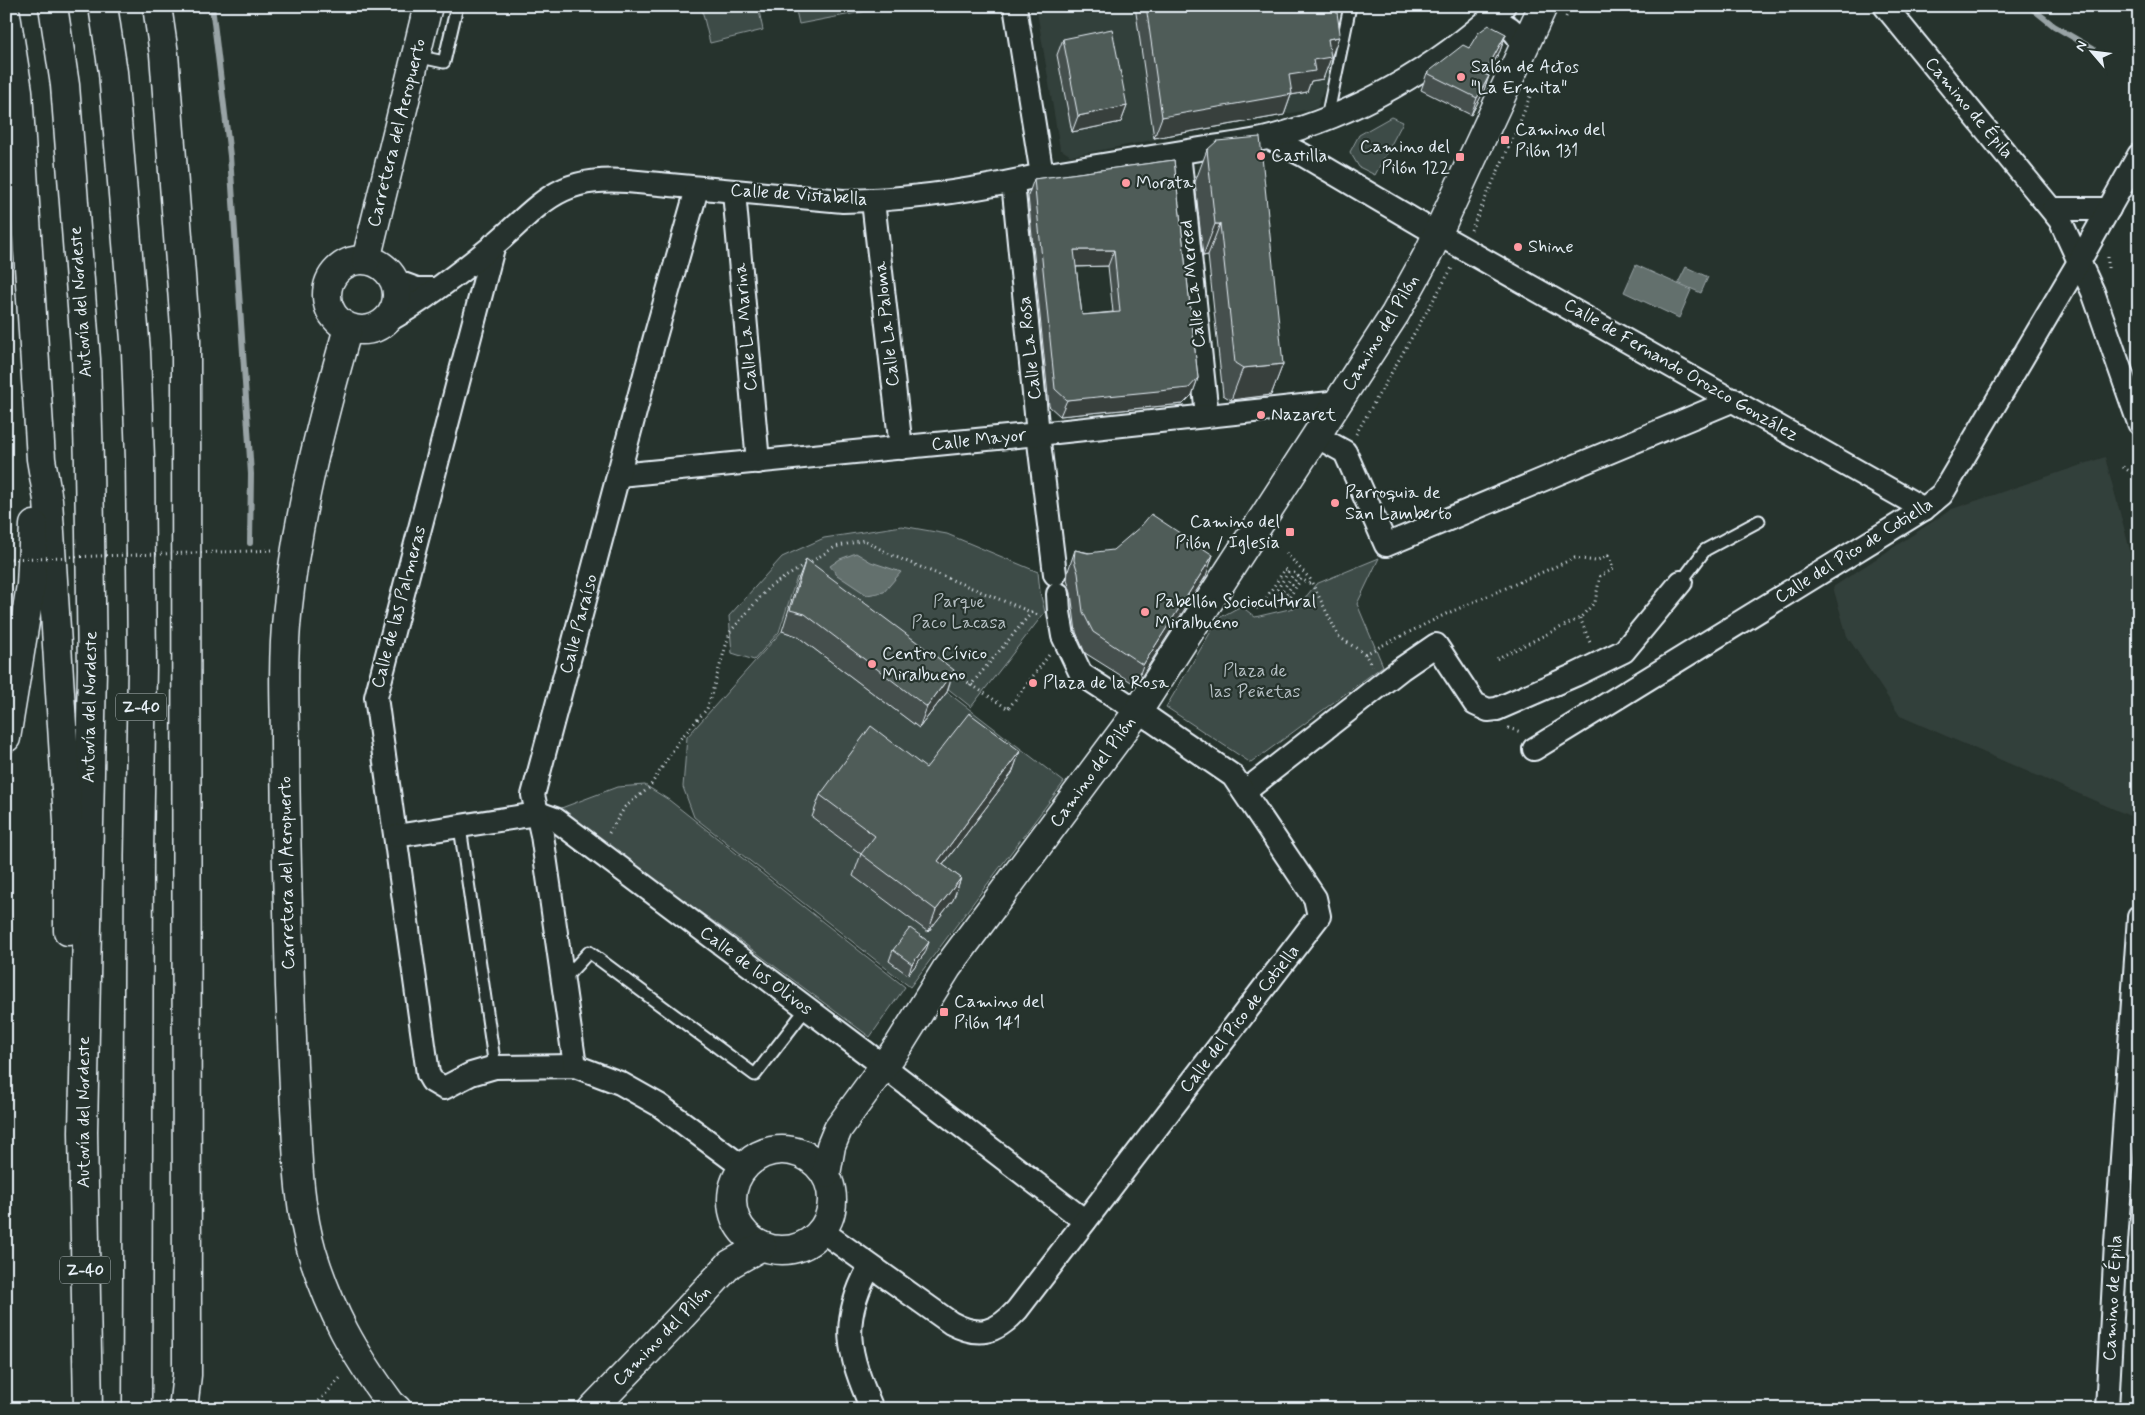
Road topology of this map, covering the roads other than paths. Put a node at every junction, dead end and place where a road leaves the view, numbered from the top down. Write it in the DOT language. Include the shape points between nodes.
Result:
graph roads {
  1 [pos="54,6"];
  2 [pos="103,6"];
  3 [pos="157,6"];
  4 [pos="428,6"];
  5 [pos="457,6"];
  6 [pos="1015,6"];
  7 [pos="1350,6"];
  8 [pos="1504,6"];
  9 [pos="1543,6"];
  10 [pos="1885,6"];
  11 [pos="6,15"];
  12 [pos="1487,22"];
  13 [pos="1523,47"];
  14 [pos="416,56"];
  15 [pos="1319,121"];
  16 [pos="1269,138"];
  17 [pos="1179,153"];
  18 [pos="1303,155"];
  19 [pos="2139,155"];
  20 [pos="1042,175"];
  21 [pos="1013,182"];
  22 [pos="697,189"];
  23 [pos="734,192"];
  24 [pos="873,201"];
  25 [pos="2053,209"];
  26 [pos="2109,209"];
  27 [pos="1438,232"];
  28 [pos="494,244"];
  29 [pos="366,260"];
  30 [pos="2080,260"];
  31 [pos="395,281"];
  32 [pos="436,289"];
  33 [pos="386,322"];
  34 [pos="348,328"];
  35 [pos="1734,400"];
  36 [pos="1339,402"];
  37 [pos="1207,415"];
  38 [pos="2139,423"];
  39 [pos="1038,434"];
  40 [pos="1316,436"];
  41 [pos="901,448"];
  42 [pos="41,459"];
  43 [pos="758,462"];
  44 [pos="619,475"];
  45 [pos="1924,509"];
  46 [pos="1759,521"];
  47 [pos="1681,582"];
  48 [pos="1138,711"];
  49 [pos="6,738"];
  50 [pos="1534,749"];
  51 [pos="1244,792"];
  52 [pos="537,814"];
  53 [pos="460,827"];
  54 [pos="396,836"];
  55 [pos="2139,917"];
  56 [pos="563,980"];
  57 [pos="806,1009"];
  58 [pos="575,1066"];
  59 [pos="495,1067"];
  60 [pos="884,1067"];
  61 [pos="838,1129"];
  62 [pos="83,1132"];
  63 [pos="798,1152"];
  64 [pos="744,1168"];
  65 [pos="826,1174"];
  66 [pos="1085,1221"];
  67 [pos="822,1231"];
  68 [pos="752,1238"];
  69 [pos="870,1266"];
  70 [pos="187,1374"];
  71 [pos="393,1407"];
  72 [pos="593,1408"];
  73 [pos="88,1409"];
  74 [pos="137,1409"];
  75 [pos="183,1409"];
  76 [pos="192,1409"];
  77 [pos="872,1409"];
  78 [pos="2107,1409"];
  1 -- 62 [label="main road, Autovía del Nordeste / Z-40" via="65,85 86,358 89,464 92,669"];
  2 -- 74 [label="main road, Z-40" via="116,101 136,352 140,458 142,666"];
  3 -- 70 [label="main road" via="164,54 186,340"];
  4 -- 14 [label="main road, Carretera del Aeropuerto"];
  5 -- 14 [label="lane" via="444,62"];
  6 -- 20 [label="street"];
  7 -- 15 [label="lane"];
  8 -- 12 [label="street, Calle de Vistabella"];
  9 -- 13 [label="main road, Camino del Pilón"];
  10 -- 25 [label="street, Camino de Épila"];
  11 -- 42 [label="main road" via="18,91"];
  12 -- 13 [label="street" via="1501,22 1511,28"];
  12 -- 15 [label="street, Calle de Vistabella" via="1408,80"];
  13 -- 27 [label="main road, Camino del Pilón"];
  14 -- 29 [label="main road, Carretera del Aeropuerto"];
  15 -- 16 [label="street, Calle de Vistabella"];
  15 -- 18 [label="street" via="1305,138"];
  16 -- 17 [label="street, Calle de Vistabella"];
  16 -- 18 [label="street, Calle de Fernando Orozco González"];
  17 -- 20 [label="street, Calle de Vistabella"];
  17 -- 37 [label="street, Calle La Merced"];
  18 -- 27 [label="street, Calle de Fernando Orozco González"];
  19 -- 26 [label="street, Calle del Pico de Cotiella"];
  20 -- 21 [label="street, Calle de Vistabella"];
  21 -- 24 [label="street, Calle de Vistabella"];
  21 -- 39 [label="street, Calle La Rosa"];
  22 -- 23 [label="street, Calle de Vistabella"];
  22 -- 28 [label="street, Calle de Vistabella" via="599,180 577,185 545,200"];
  22 -- 44 [label="street, Calle Paraíso"];
  23 -- 24 [label="street, Calle de Vistabella"];
  23 -- 43 [label="street, Calle La Marina"];
  24 -- 41 [label="street, Calle La Paloma"];
  25 -- 26 [label="street"];
  25 -- 30 [label="street, Camino de Épila"];
  26 -- 30 [label="street, Calle del Pico de Cotiella"];
  27 -- 35 [label="street, Calle de Fernando Orozco González"];
  27 -- 36 [label="main road, Camino del Pilón" via="1395,314"];
  28 -- 32 [label="street, Calle de Vistabella"];
  28 -- 54 [label="street, Calle de las Palmeras" via="376,697"];
  29 -- 31 [label="main road" via="383,267"];
  29 -- 34 [label="main road" via="342,266 335,272 327,290 332,314"];
  30 -- 38 [label="street, Camino de Épila"];
  30 -- 45 [label="street, Calle del Pico de Cotiella" via="1942,494"];
  31 -- 32 [label="street" via="417,289"];
  31 -- 33 [label="main road" via="396,304"];
  32 -- 33 [label="street, Calle de Vistabella" via="412,308"];
  33 -- 34 [label="main road" via="370,330"];
  34 -- 71 [label="main road, Carretera del Aeropuerto" via="315,448 286,618 284,761 292,1066 304,1219 333,1312 360,1361"];
  35 -- 40 [label="street" via="1386,546 1345,452"];
  35 -- 45 [label="street, Calle de Fernando Orozco González"];
  36 -- 37 [label="street, Calle Mayor"];
  36 -- 40 [label="main road, Camino del Pilón"];
  37 -- 39 [label="street, Calle Mayor"];
  39 -- 41 [label="street, Calle Mayor"];
  39 -- 48 [label="street, Calle La Rosa" via="1063,636 1081,674"];
  40 -- 48 [label="main road, Camino del Pilón"];
  41 -- 43 [label="street, Calle Mayor"];
  42 -- 49 [label="main road" via="31,585"];
  42 -- 62 [label="main road" via="48,500 68,821 70,1104"];
  43 -- 44 [label="street, Calle Mayor"];
  44 -- 52 [label="street, Calle Paraíso" via="534,789"];
  45 -- 50 [label="street, Calle del Pico de Cotiella"];
  46 -- 47 [label="lane" via="1705,550"];
  47 -- 51 [label="street" via="1624,651 1504,706 1488,710 1480,708 1469,697 1436,645"];
  48 -- 51 [label="street, Calle del Pico de Cotiella" via="1232,776"];
  48 -- 60 [label="main road, Camino del Pilón" via="947,968"];
  51 -- 66 [label="street, Calle del Pico de Cotiella" via="1315,898 1319,916"];
  52 -- 53 [label="street, Calle de los Olivos"];
  52 -- 56 [label="street, Calle Paraíso"];
  52 -- 57 [label="street, Calle de los Olivos" via="555,819 598,850"];
  53 -- 54 [label="street, Calle de los Olivos"];
  53 -- 59 [label="lane"];
  54 -- 59 [label="street, Calle de las Palmeras" via="428,1074 432,1081 444,1088 471,1074"];
  55 -- 78 [label="street, Camino de Épila"];
  56 -- 57 [label="lane" via="589,952 755,1076"];
  56 -- 58 [label="street, Calle Paraíso"];
  57 -- 60 [label="street, Calle de los Olivos"];
  58 -- 59 [label="street"];
  58 -- 64 [label="street" via="620,1083 659,1105"];
  60 -- 61 [label="main road, Camino del Pilón"];
  60 -- 66 [label="street, Calle de los Olivos"];
  61 -- 63 [label="main road, Camino del Pilón"];
  61 -- 65 [label="main road, Camino del Pilón"];
  62 -- 73 [label="main road, Autovía del Nordeste / Z-40"];
  63 -- 64 [label="main road" via="774,1150 752,1160"];
  63 -- 65 [label="main road" via="818,1164"];
  64 -- 68 [label="main road" via="734,1188 733,1210"];
  65 -- 67 [label="main road" via="833,1197"];
  66 -- 69 [label="street, Calle del Pico de Cotiella" via="1009,1319 981,1332 951,1323"];
  67 -- 68 [label="main road" via="813,1240 795,1248 775,1250"];
  67 -- 69 [label="street"];
  68 -- 72 [label="main road, Camino del Pilón" via="680,1320"];
  69 -- 77 [label="street" via="860,1284 850,1334 855,1366"];
  70 -- 75 [label="main road"];
  70 -- 76 [label="main road"];
}
